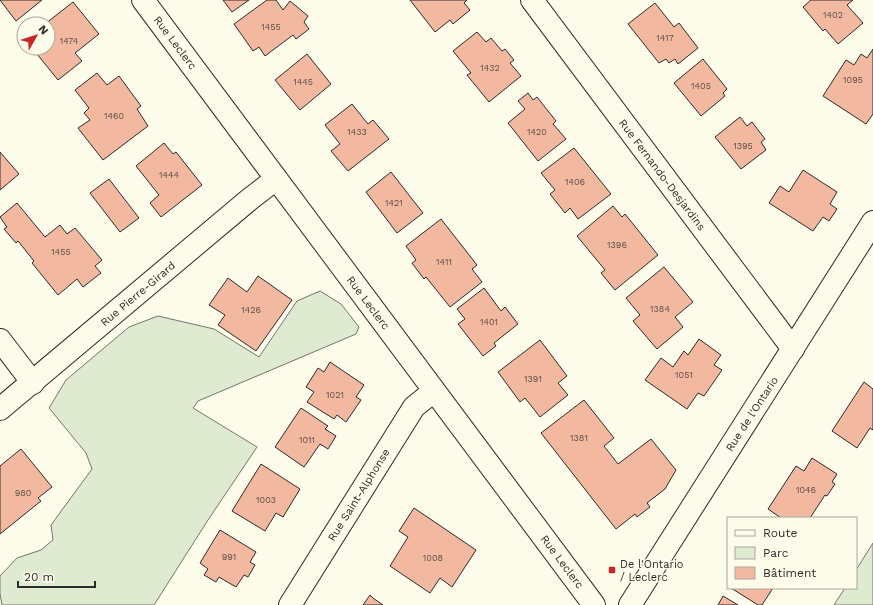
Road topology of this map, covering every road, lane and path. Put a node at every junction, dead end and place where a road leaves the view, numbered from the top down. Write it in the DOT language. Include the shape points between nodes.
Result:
graph roads {
  1 [pos="143,0"];
  2 [pos="532,0"];
  3 [pos="276,179"];
  4 [pos="873,222"];
  5 [pos="0,340"];
  6 [pos="793,349"];
  7 [pos="33,383"];
  8 [pos="434,391"];
  9 [pos="0,409"];
  10 [pos="290,605"];
  11 [pos="594,605"];
  12 [pos="630,605"];
  1 -- 3 [label="street, Rue Leclerc"];
  2 -- 6 [label="street, Rue Fernando-Desjardins"];
  3 -- 7 [label="street, Rue Pierre-Girard"];
  3 -- 8 [label="street, Rue Leclerc"];
  4 -- 6 [label="street, Rue de l'Ontario"];
  5 -- 7 [label="street"];
  6 -- 12 [label="street, Rue de l'Ontario"];
  7 -- 9 [label="street, Rue Pierre-Girard"];
  8 -- 10 [label="street, Rue Saint-Alphonse" via="414,407"];
  8 -- 11 [label="street, Rue Leclerc"];
}
